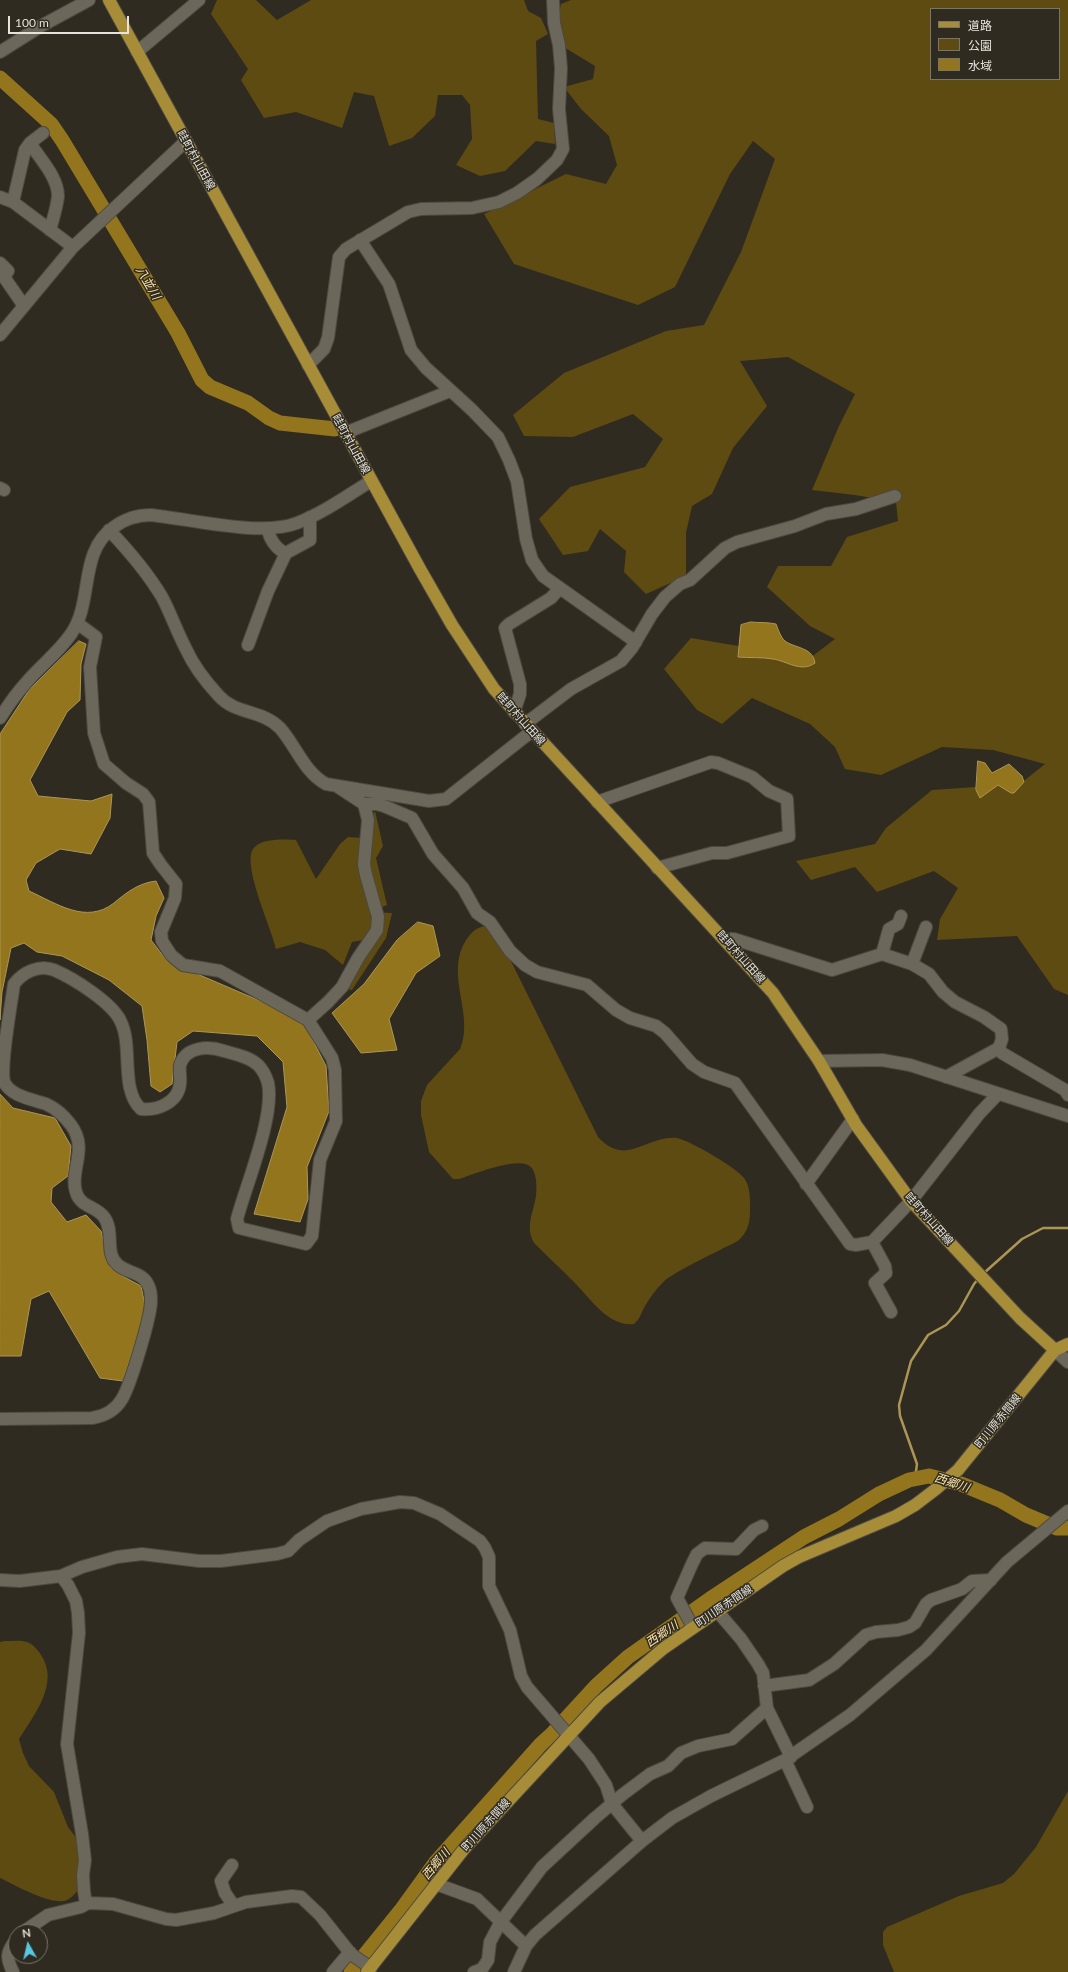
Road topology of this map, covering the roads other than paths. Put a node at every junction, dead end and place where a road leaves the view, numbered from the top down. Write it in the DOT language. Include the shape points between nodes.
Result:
graph roads {
  1 [pos="89,0"];
  2 [pos="109,0"];
  3 [pos="199,0"];
  4 [pos="554,0"];
  5 [pos="0,52"];
  6 [pos="137,52"];
  7 [pos="42,133"];
  8 [pos="186,141"];
  9 [pos="30,143"];
  10 [pos="0,197"];
  11 [pos="13,202"];
  12 [pos="50,230"];
  13 [pos="360,240"];
  14 [pos="73,248"];
  15 [pos="0,263"];
  16 [pos="24,306"];
  17 [pos="0,335"];
  18 [pos="308,365"];
  19 [pos="450,391"];
  20 [pos="345,433"];
  21 [pos="371,481"];
  22 [pos="896,496"];
  23 [pos="310,517"];
  24 [pos="268,529"];
  25 [pos="110,530"];
  26 [pos="286,553"];
  27 [pos="560,588"];
  28 [pos="77,623"];
  29 [pos="636,642"];
  30 [pos="248,645"];
  31 [pos="514,712"];
  32 [pos="0,718"];
  33 [pos="528,728"];
  34 [pos="338,786"];
  35 [pos="597,802"];
  36 [pos="364,804"];
  37 [pos="658,868"];
  38 [pos="901,916"];
  39 [pos="926,927"];
  40 [pos="725,939"];
  41 [pos="882,954"];
  42 [pos="912,964"];
  43 [pos="308,1020"];
  44 [pos="999,1048"];
  45 [pos="819,1060"];
  46 [pos="946,1078"];
  47 [pos="998,1094"];
  48 [pos="1068,1094"];
  49 [pos="1068,1116"];
  50 [pos="853,1119"];
  51 [pos="806,1184"];
  52 [pos="911,1201"];
  53 [pos="872,1242"];
  54 [pos="891,1312"];
  55 [pos="1068,1344"];
  56 [pos="1055,1350"];
  57 [pos="1068,1362"];
  58 [pos="0,1419"];
  59 [pos="1068,1511"];
  60 [pos="762,1526"];
  61 [pos="60,1576"];
  62 [pos="0,1580"];
  63 [pos="991,1580"];
  64 [pos="717,1611"];
  65 [pos="693,1627"];
  66 [pos="764,1686"];
  67 [pos="767,1708"];
  68 [pos="562,1727"];
  69 [pos="788,1758"];
  70 [pos="612,1804"];
  71 [pos="807,1807"];
  72 [pos="642,1841"];
  73 [pos="232,1865"];
  74 [pos="436,1884"];
  75 [pos="88,1903"];
  76 [pos="234,1906"];
  77 [pos="500,1923"];
  78 [pos="35,1924"];
  79 [pos="526,1946"];
  80 [pos="8,1951"];
  81 [pos="350,1953"];
  82 [pos="8,1962"];
  83 [pos="368,1968"];
  84 [pos="333,1972"];
  85 [pos="474,1972"];
  86 [pos="514,1972"];
  1 -- 5 [label="street" via="40,26"];
  2 -- 6 [label="main road, 畦町村山田線"];
  3 -- 6 [label="street"];
  4 -- 13 [label="street" via="554,23 561,68 559,109 563,149 557,160 537,179 499,202 472,208 421,209 408,212"];
  6 -- 8 [label="main road, 畦町村山田線"];
  7 -- 9 [label="street"];
  8 -- 14 [label="street"];
  8 -- 18 [label="main road, 畦町村山田線"];
  9 -- 11 [label="street" via="25,150"];
  9 -- 12 [label="street" via="57,188 58,197"];
  10 -- 11 [label="street"];
  11 -- 12 [label="street"];
  12 -- 14 [label="street"];
  13 -- 18 [label="street" via="339,257 328,338 324,349"];
  13 -- 19 [label="street" via="389,284 411,350"];
  14 -- 16 [label="street"];
  15 -- 16 [label="street" via="8,271 4,277"];
  16 -- 17 [label="street"];
  18 -- 20 [label="main road, 畦町村山田線"];
  19 -- 20 [label="street"];
  19 -- 27 [label="street" via="498,437 517,481 532,560 543,576"];
  20 -- 21 [label="main road, 畦町村山田線"];
  21 -- 23 [label="street"];
  21 -- 31 [label="main road, 畦町村山田線" via="452,624 494,689"];
  22 -- 29 [label="street" via="856,509 826,514 725,548 690,580 680,584 665,597"];
  23 -- 24 [label="street" via="296,524"];
  23 -- 26 [label="street" via="310,540"];
  24 -- 25 [label="street" via="151,515 132,517"];
  24 -- 26 [label="street" via="268,536 281,552"];
  25 -- 28 [label="street" via="94,552"];
  25 -- 34 [label="street" via="138,560 162,597 200,674 220,698 239,709 265,716 288,738 317,779"];
  26 -- 30 [label="street" via="268,591"];
  27 -- 29 [label="street"];
  27 -- 31 [label="street" via="551,598 505,628 520,684 520,694"];
  28 -- 32 [label="street" via="71,634 25,683"];
  28 -- 43 [label="street" via="96,637 90,667 90,700 94,732 104,764 143,794 149,802 153,853 176,884 175,898 161,932 162,941 171,955 183,965 220,971"];
  29 -- 33 [label="street" via="620,661 571,689"];
  31 -- 33 [label="main road, 畦町村山田線"];
  33 -- 34 [label="street" via="446,799 428,801"];
  33 -- 35 [label="main road, 畦町村山田線"];
  34 -- 36 [label="street"];
  35 -- 37 [label="main road, 畦町村山田線"];
  35 -- 37 [label="street" via="710,762 752,778 769,791 787,799 789,836"];
  36 -- 43 [label="street" via="368,820 364,864 378,917 377,930 342,987"];
  36 -- 51 [label="street" via="384,806 412,818 433,854 464,888 477,912 490,922 510,952 525,965 537,972 587,985 616,1010 630,1018 656,1026 692,1064 704,1072 735,1083"];
  37 -- 40 [label="main road, 畦町村山田線"];
  38 -- 41 [label="street" via="898,924 889,929"];
  39 -- 42 [label="street"];
  40 -- 41 [label="street" via="734,939 832,970"];
  40 -- 45 [label="main road, 畦町村山田線" via="773,993"];
  41 -- 42 [label="street"];
  42 -- 44 [label="street" via="929,974 955,1002 1001,1029 1002,1039"];
  43 -- 58 [label="street" via="332,1058 335,1070 336,1120 320,1160 312,1236 306,1244 239,1228 237,1219 264,1132 269,1094 263,1071 255,1063 216,1048 194,1050 180,1066 178,1092 172,1099 157,1109 142,1109 132,1099 125,1036 114,1010 61,973 51,969 30,971 14,984 0,1062 4,1083 22,1096 47,1104 72,1126 79,1151 75,1192 80,1201 104,1217 108,1226 112,1256 124,1269 146,1280 150,1288 151,1302 128,1386 112,1411 92,1418"];
  44 -- 46 [label="street"];
  44 -- 48 [label="street" via="1012,1060"];
  45 -- 46 [label="street" via="882,1060 910,1065"];
  45 -- 50 [label="main road, 畦町村山田線"];
  46 -- 47 [label="street"];
  47 -- 49 [label="street"];
  47 -- 52 [label="street" via="979,1114"];
  50 -- 51 [label="street"];
  50 -- 52 [label="main road, 畦町村山田線"];
  51 -- 53 [label="street" via="850,1244"];
  52 -- 53 [label="street"];
  52 -- 56 [label="main road, 畦町村山田線" via="1020,1318"];
  53 -- 54 [label="street" via="886,1273 875,1283"];
  55 -- 56 [label="main road, 町川原赤間線"];
  56 -- 57 [label="street"];
  56 -- 64 [label="main road, 町川原赤間線" via="958,1470 936,1489 896,1516 799,1557"];
  59 -- 63 [label="street" via="1007,1562"];
  60 -- 65 [label="street" via="754,1530 736,1549 705,1548 697,1554 677,1598"];
  61 -- 62 [label="street" via="20,1581"];
  61 -- 68 [label="street" via="117,1557 142,1554 221,1561 277,1554 288,1551 299,1540 327,1521 361,1509 400,1502 414,1503 440,1514 480,1541 486,1548 489,1557 489,1586 510,1630 521,1676 527,1687"];
  61 -- 75 [label="street" via="76,1601 78,1613 79,1633 67,1744 82,1834 85,1860 84,1891"];
  63 -- 66 [label="street" via="972,1581 962,1589 931,1600 915,1623 909,1627 866,1635 834,1664 809,1680"];
  63 -- 69 [label="street" via="926,1650 850,1715"];
  64 -- 65 [label="main road, 町川原赤間線"];
  64 -- 66 [label="street" via="753,1655 763,1673"];
  65 -- 68 [label="main road, 町川原赤間線"];
  66 -- 67 [label="street"];
  67 -- 69 [label="street"];
  67 -- 70 [label="street" via="732,1739 698,1746 681,1753 668,1766 650,1774"];
  68 -- 70 [label="street" via="589,1759 606,1785"];
  68 -- 74 [label="main road, 町川原赤間線"];
  69 -- 71 [label="street"];
  69 -- 72 [label="street" via="695,1804"];
  70 -- 72 [label="street"];
  70 -- 77 [label="street" via="542,1867"];
  72 -- 79 [label="street" via="567,1905"];
  73 -- 76 [label="street" via="221,1881"];
  74 -- 77 [label="street" via="476,1900 490,1910"];
  74 -- 83 [label="main road, 町川原赤間線"];
  75 -- 76 [label="street" via="113,1904 166,1920 214,1913"];
  75 -- 78 [label="street" via="48,1915"];
  76 -- 81 [label="street" via="253,1901 301,1897 320,1915"];
  77 -- 79 [label="street"];
  77 -- 85 [label="street" via="490,1942 488,1960 482,1969"];
  79 -- 86 [label="street"];
  80 -- 82 [label="street"];
  81 -- 83 [label="street"];
  81 -- 84 [label="street"];
}
